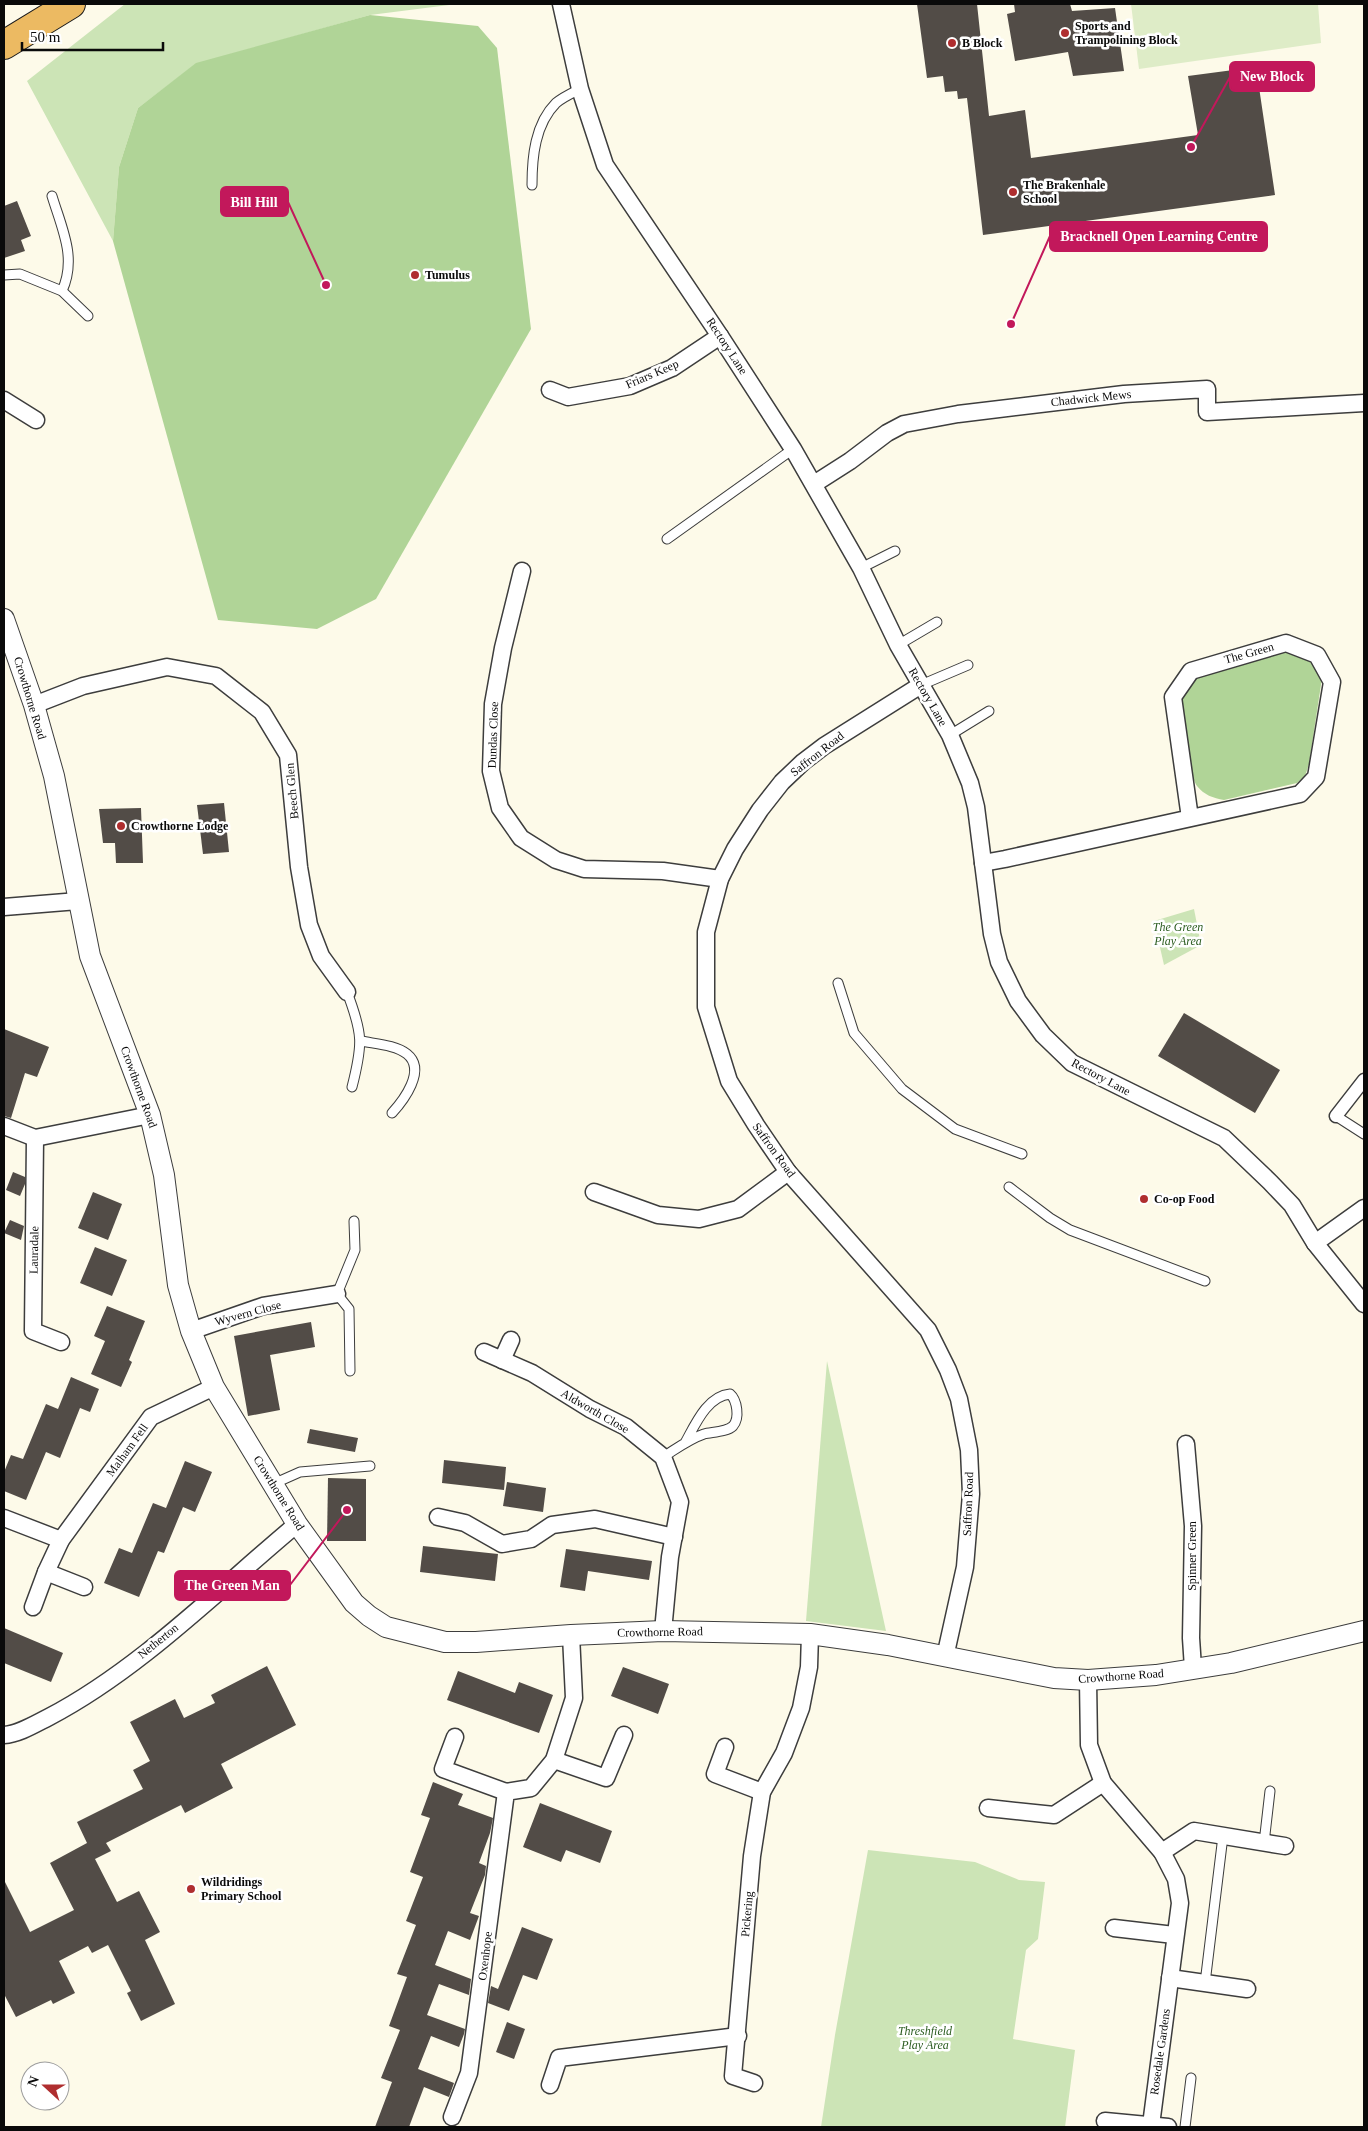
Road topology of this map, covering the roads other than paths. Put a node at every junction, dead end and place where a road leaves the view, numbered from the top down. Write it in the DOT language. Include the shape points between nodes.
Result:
graph roads {
  1 [pos="71,4"];
  2 [pos="561,4"];
  3 [pos="4,45"];
  4 [pos="580,89"];
  5 [pos="532,185"];
  6 [pos="52,196"];
  7 [pos="4,275"];
  8 [pos="62,291"];
  9 [pos="88,316"];
  10 [pos="720,336"];
  11 [pos="550,390"];
  12 [pos="4,400"];
  13 [pos="1364,403"];
  14 [pos="36,420"];
  15 [pos="793,449"];
  16 [pos="814,484"];
  17 [pos="667,539"];
  18 [pos="895,551"];
  19 [pos="861,568"];
  20 [pos="522,571"];
  21 [pos="4,619"];
  22 [pos="937,622"];
  23 [pos="898,645"];
  24 [pos="968,665"];
  25 [pos="921,685"];
  26 [pos="34,705"];
  27 [pos="989,711"];
  28 [pos="950,735"];
  29 [pos="1190,818"];
  30 [pos="983,863"];
  31 [pos="720,879"];
  32 [pos="78,901"];
  33 [pos="4,907"];
  34 [pos="838,983"];
  35 [pos="347,992"];
  36 [pos="361,1041"];
  37 [pos="1364,1080"];
  38 [pos="352,1087"];
  39 [pos="392,1113"];
  40 [pos="150,1115"];
  41 [pos="1336,1116"];
  42 [pos="4,1126"];
  43 [pos="1364,1134"];
  44 [pos="35,1138"];
  45 [pos="1022,1154"];
  46 [pos="788,1172"];
  47 [pos="1009,1187"];
  48 [pos="594,1192"];
  49 [pos="1364,1208"];
  50 [pos="354,1221"];
  51 [pos="1316,1243"];
  52 [pos="1205,1281"];
  53 [pos="337,1294"];
  54 [pos="1364,1304"];
  55 [pos="191,1331"];
  56 [pos="511,1340"];
  57 [pos="61,1342"];
  58 [pos="484,1352"];
  59 [pos="502,1360"];
  60 [pos="350,1371"];
  61 [pos="214,1387"];
  62 [pos="685,1443"];
  63 [pos="1186,1444"];
  64 [pos="663,1457"];
  65 [pos="370,1466"];
  66 [pos="273,1484"];
  67 [pos="438,1517"];
  68 [pos="4,1518"];
  69 [pos="297,1524"];
  70 [pos="674,1537"];
  71 [pos="61,1540"];
  72 [pos="46,1572"];
  73 [pos="84,1588"];
  74 [pos="33,1607"];
  75 [pos="663,1630"];
  76 [pos="1364,1631"];
  77 [pos="810,1634"];
  78 [pos="572,1635"];
  79 [pos="945,1657"];
  80 [pos="1193,1668"];
  81 [pos="1088,1680"];
  82 [pos="4,1735"];
  83 [pos="624,1735"];
  84 [pos="455,1737"];
  85 [pos="726,1747"];
  86 [pos="554,1760"];
  87 [pos="1103,1783"];
  88 [pos="1270,1791"];
  89 [pos="506,1792"];
  90 [pos="762,1792"];
  91 [pos="988,1808"];
  92 [pos="1224,1836"];
  93 [pos="1264,1843"];
  94 [pos="1285,1846"];
  95 [pos="1162,1852"];
  96 [pos="1114,1928"];
  97 [pos="1174,1935"];
  98 [pos="1170,1978"];
  99 [pos="1205,1983"];
  100 [pos="1247,1989"];
  101 [pos="738,2036"];
  102 [pos="1192,2078"];
  103 [pos="754,2083"];
  104 [pos="550,2085"];
  105 [pos="452,2117"];
  106 [pos="1105,2121"];
  107 [pos="1151,2125"];
  108 [pos="1168,2127"];
  109 [pos="1184,2127"];
  1 -- 3 [label="highway"];
  2 -- 4 [label="street, Rectory Lane"];
  4 -- 5 [label="lane" via="558,102 548,113 532,162"];
  4 -- 10 [label="street, Rectory Lane" via="605,165"];
  6 -- 8 [label="lane" via="69,252 68,278"];
  7 -- 8 [label="lane" via="20,274"];
  8 -- 9 [label="lane"];
  10 -- 11 [label="street, Friars Keep" via="672,368 630,386 568,397"];
  10 -- 15 [label="street, Rectory Lane"];
  12 -- 14 [label="street"];
  13 -- 16 [label="street, Chadwick Mews" via="1207,412 1207,389 1124,394 958,414 904,424"];
  15 -- 16 [label="street, Rectory Lane"];
  15 -- 17 [label="lane"];
  16 -- 19 [label="street, Rectory Lane"];
  18 -- 19 [label="lane"];
  19 -- 23 [label="street, Rectory Lane"];
  20 -- 31 [label="street, Dundas Close" via="493,704 491,772 500,808 521,838 556,860 584,869 663,871"];
  21 -- 26 [label="street, Crowthorne Road"];
  22 -- 23 [label="lane"];
  23 -- 25 [label="street, Rectory Lane"];
  24 -- 25 [label="lane"];
  25 -- 28 [label="street, Rectory Lane"];
  25 -- 31 [label="street, Saffron Road" via="824,746 796,768 760,810"];
  26 -- 32 [label="street, Crowthorne Road" via="54,776"];
  26 -- 35 [label="street, Beech Glen" via="83,686 167,667 216,676 262,712 288,755 299,867 309,925 322,956"];
  27 -- 28 [label="lane"];
  28 -- 30 [label="street, Rectory Lane" via="970,782"];
  29 -- 29 [label="street, The Green" via="1300,794 1316,777 1332,682 1317,655 1286,642 1191,671 1173,697"];
  29 -- 30 [label="street, The Green"];
  30 -- 51 [label="street, Rectory Lane" via="999,962 1018,1001 1043,1035 1072,1063 1224,1138 1292,1205"];
  31 -- 46 [label="street, Saffron Road" via="706,932 706,1007 729,1081"];
  32 -- 33 [label="street"];
  32 -- 40 [label="street, Crowthorne Road" via="90,956"];
  34 -- 45 [label="lane" via="854,1033 902,1089 956,1129"];
  35 -- 36 [label="lane" via="359,1023"];
  36 -- 38 [label="lane"];
  36 -- 39 [label="lane" via="393,1048 408,1055 413,1064 414,1077 406,1097"];
  37 -- 41 [label="street"];
  40 -- 44 [label="street"];
  40 -- 55 [label="street, Crowthorne Road" via="164,1176 178,1285"];
  41 -- 43 [label="lane"];
  42 -- 44 [label="street"];
  44 -- 57 [label="street, Lauradale" via="33,1331"];
  46 -- 48 [label="street" via="738,1209 699,1218 658,1215"];
  46 -- 79 [label="street, Saffron Road" via="928,1330 959,1399 969,1450 971,1494 965,1566"];
  47 -- 52 [label="lane" via="1070,1230"];
  49 -- 51 [label="street"];
  50 -- 53 [label="lane" via="355,1250"];
  51 -- 54 [label="street, Rectory Lane"];
  53 -- 55 [label="street, Wyvern Close" via="263,1306"];
  53 -- 60 [label="lane" via="349,1309"];
  55 -- 61 [label="street, Crowthorne Road"];
  56 -- 59 [label="street"];
  58 -- 59 [label="street, Aldworth Close"];
  59 -- 64 [label="street, Aldworth Close" via="532,1373 626,1427"];
  61 -- 66 [label="street, Crowthorne Road"];
  61 -- 71 [label="street, Malham Fell" via="151,1417"];
  62 -- 62 [label="lane" via="731,1428 737,1416 734,1397 721,1394 711,1402"];
  62 -- 64 [label="lane"];
  63 -- 80 [label="street, Spinner Green" via="1193,1526"];
  64 -- 70 [label="street" via="680,1502"];
  65 -- 66 [label="lane" via="300,1472"];
  66 -- 69 [label="street, Crowthorne Road"];
  67 -- 70 [label="street" via="465,1523 502,1544 531,1539 552,1525 595,1519"];
  68 -- 71 [label="street"];
  69 -- 78 [label="street, Crowthorne Road" via="354,1603 386,1627 445,1642"];
  69 -- 82 [label="street, Netherton" via="101,1687 30,1726"];
  70 -- 75 [label="street"];
  71 -- 72 [label="street, Malham Fell"];
  72 -- 73 [label="street"];
  72 -- 74 [label="street, Malham Fell"];
  75 -- 77 [label="street, Crowthorne Road"];
  75 -- 78 [label="street, Crowthorne Road"];
  76 -- 80 [label="street, Crowthorne Road" via="1231,1663"];
  77 -- 79 [label="street, Crowthorne Road"];
  77 -- 90 [label="street, Pickering" via="809,1667 801,1708 784,1753"];
  78 -- 86 [label="street" via="574,1698"];
  79 -- 81 [label="street, Crowthorne Road" via="1054,1678"];
  80 -- 81 [label="street, Crowthorne Road" via="1156,1675"];
  81 -- 87 [label="street, Rosedale Gardens" via="1089,1745"];
  83 -- 86 [label="street" via="606,1778"];
  84 -- 89 [label="street" via="443,1768"];
  85 -- 90 [label="street" via="715,1774"];
  86 -- 89 [label="street" via="532,1788"];
  87 -- 91 [label="street" via="1054,1815"];
  87 -- 95 [label="street, Rosedale Gardens"];
  88 -- 93 [label="lane"];
  89 -- 105 [label="street, Oxenhope" via="470,2073"];
  90 -- 101 [label="street, Pickering" via="752,1856"];
  92 -- 93 [label="street"];
  92 -- 95 [label="street" via="1194,1831"];
  92 -- 99 [label="lane"];
  93 -- 94 [label="street"];
  95 -- 97 [label="street, Rosedale Gardens" via="1176,1879 1180,1903"];
  96 -- 97 [label="street"];
  97 -- 98 [label="street, Rosedale Gardens"];
  98 -- 99 [label="street"];
  98 -- 107 [label="street, Rosedale Gardens"];
  99 -- 100 [label="street"];
  101 -- 103 [label="street, Pickering" via="733,2076"];
  101 -- 104 [label="street" via="558,2058"];
  102 -- 109 [label="lane"];
  106 -- 107 [label="street"];
  107 -- 108 [label="street"];
}
